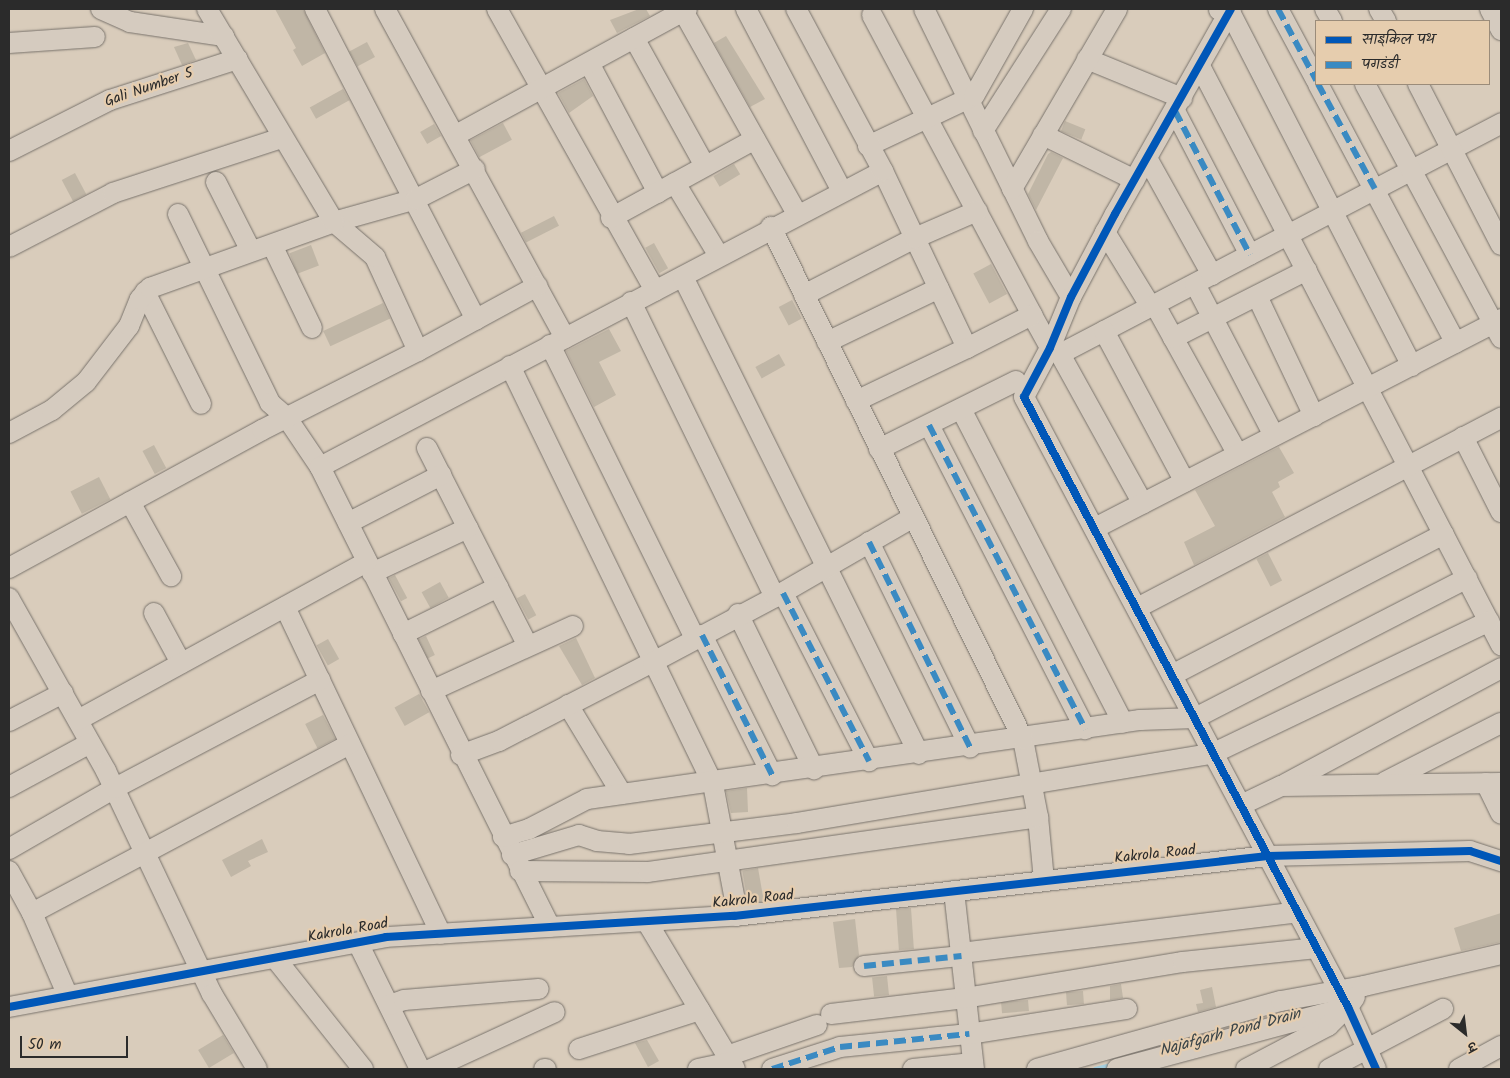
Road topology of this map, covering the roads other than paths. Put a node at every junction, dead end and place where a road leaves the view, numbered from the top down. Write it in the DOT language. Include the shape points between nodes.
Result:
graph roads {
  1 [pos="101,9"];
  2 [pos="207,9"];
  3 [pos="315,9"];
  4 [pos="385,9"];
  5 [pos="497,9"];
  6 [pos="684,9"];
  7 [pos="746,9"];
  8 [pos="796,9"];
  9 [pos="924,9"];
  10 [pos="1061,9"];
  11 [pos="1116,9"];
  12 [pos="1278,9"];
  13 [pos="1325,9"];
  14 [pos="1379,9"];
  15 [pos="1490,9"];
  16 [pos="1226,10"];
  17 [pos="1019,11"];
  18 [pos="872,14"];
  19 [pos="1331,20"];
  20 [pos="1385,20"];
  21 [pos="1501,30"];
  22 [pos="224,36"];
  23 [pos="95,37"];
  24 [pos="634,38"];
  25 [pos="9,43"];
  26 [pos="238,59"];
  27 [pos="1087,59"];
  28 [pos="589,63"];
  29 [pos="1200,66"];
  30 [pos="1315,78"];
  31 [pos="1319,85"];
  32 [pos="1366,85"];
  33 [pos="1419,85"];
  34 [pos="543,89"];
  35 [pos="967,99"];
  36 [pos="1178,105"];
  37 [pos="928,118"];
  38 [pos="1501,123"];
  39 [pos="983,131"];
  40 [pos="456,134"];
  41 [pos="1043,134"];
  42 [pos="281,138"];
  43 [pos="755,139"];
  44 [pos="868,146"];
  45 [pos="1452,149"];
  46 [pos="9,151"];
  47 [pos="1147,158"];
  48 [pos="705,166"];
  49 [pos="475,169"];
  50 [pos="882,170"];
  51 [pos="1411,170"];
  52 [pos="1135,180"];
  53 [pos="216,182"];
  54 [pos="675,183"];
  55 [pos="1012,189"];
  56 [pos="1375,189"];
  57 [pos="842,191"];
  58 [pos="658,192"];
  59 [pos="416,199"];
  60 [pos="977,212"];
  61 [pos="1332,212"];
  62 [pos="178,214"];
  63 [pos="797,214"];
  64 [pos="612,218"];
  65 [pos="334,222"];
  66 [pos="771,227"];
  67 [pos="1106,232"];
  68 [pos="1288,234"];
  69 [pos="915,238"];
  70 [pos="272,245"];
  71 [pos="1501,245"];
  72 [pos="9,247"];
  73 [pos="251,251"];
  74 [pos="1250,255"];
  75 [pos="719,256"];
  76 [pos="206,269"];
  77 [pos="1307,270"];
  78 [pos="683,277"];
  79 [pos="1204,279"];
  80 [pos="537,286"];
  81 [pos="938,288"];
  82 [pos="655,290"];
  83 [pos="145,292"];
  84 [pos="804,295"];
  85 [pos="1257,296"];
  86 [pos="1071,297"];
  87 [pos="631,302"];
  88 [pos="1153,306"];
  89 [pos="1032,315"];
  90 [pos="1213,318"];
  91 [pos="476,320"];
  92 [pos="1499,327"];
  93 [pos="312,328"];
  94 [pos="1104,332"];
  95 [pos="1173,338"];
  96 [pos="558,341"];
  97 [pos="827,342"];
  98 [pos="1456,343"];
  99 [pos="967,348"];
  100 [pos="418,351"];
  101 [pos="1055,351"];
  102 [pos="510,366"];
  103 [pos="1412,366"];
  104 [pos="1016,381"];
  105 [pos="1368,388"];
  106 [pos="856,401"];
  107 [pos="201,404"];
  108 [pos="961,409"];
  109 [pos="1314,416"];
  110 [pos="288,418"];
  111 [pos="1501,418"];
  112 [pos="928,425"];
  113 [pos="9,433"];
  114 [pos="1274,436"];
  115 [pos="1463,437"];
  116 [pos="427,448"];
  117 [pos="879,449"];
  118 [pos="1238,455"];
  119 [pos="1408,465"];
  120 [pos="320,467"];
  121 [pos="441,475"];
  122 [pos="1185,482"];
  123 [pos="130,502"];
  124 [pos="1143,504"];
  125 [pos="1501,512"];
  126 [pos="912,518"];
  127 [pos="348,523"];
  128 [pos="468,528"];
  129 [pos="1095,528"];
  130 [pos="1444,534"];
  131 [pos="869,542"];
  132 [pos="825,566"];
  133 [pos="9,568"];
  134 [pos="370,568"];
  135 [pos="171,576"];
  136 [pos="1467,578"];
  137 [pos="498,587"];
  138 [pos="779,595"];
  139 [pos="9,598"];
  140 [pos="286,607"];
  141 [pos="1137,608"];
  142 [pos="154,613"];
  143 [pos="738,614"];
  144 [pos="1489,621"];
  145 [pos="15,622"];
  146 [pos="573,626"];
  147 [pos="403,634"];
  148 [pos="699,636"];
  149 [pos="1501,644"];
  150 [pos="528,646"];
  151 [pos="653,662"];
  152 [pos="181,664"];
  153 [pos="1501,668"];
  154 [pos="1172,675"];
  155 [pos="320,680"];
  156 [pos="431,690"];
  157 [pos="63,693"];
  158 [pos="568,704"];
  159 [pos="1195,718"];
  160 [pos="78,720"];
  161 [pos="9,721"];
  162 [pos="1122,723"];
  163 [pos="1501,723"];
  164 [pos="1085,729"];
  165 [pos="1023,739"];
  166 [pos="90,743"];
  167 [pos="350,744"];
  168 [pos="970,747"];
  169 [pos="1214,753"];
  170 [pos="920,754"];
  171 [pos="461,755"];
  172 [pos="869,762"];
  173 [pos="814,769"];
  174 [pos="772,775"];
  175 [pos="1031,782"];
  176 [pos="1494,783"];
  177 [pos="713,784"];
  178 [pos="1379,785"];
  179 [pos="9,786"];
  180 [pos="1281,786"];
  181 [pos="114,788"];
  182 [pos="622,794"];
  183 [pos="1241,804"];
  184 [pos="1501,814"];
  185 [pos="1038,817"];
  186 [pos="722,832"];
  187 [pos="9,849"];
  188 [pos="146,853"];
  189 [pos="512,854"];
  190 [pos="1268,856"];
  191 [pos="727,860"];
  192 [pos="1501,861"];
  193 [pos="9,871"];
  194 [pos="1044,881"];
  195 [pos="954,891"];
  196 [pos="1298,912"];
  197 [pos="32,913"];
  198 [pos="738,916"];
  199 [pos="647,922"];
  200 [pos="550,927"];
  201 [pos="441,934"];
  202 [pos="358,942"];
  203 [pos="1316,948"];
  204 [pos="1501,954"];
  205 [pos="961,955"];
  206 [pos="275,958"];
  207 [pos="864,966"];
  208 [pos="202,971"];
  209 [pos="539,989"];
  210 [pos="68,996"];
  211 [pos="966,998"];
  212 [pos="1343,999"];
  213 [pos="389,1006"];
  214 [pos="9,1007"];
  215 [pos="1127,1009"];
  216 [pos="1443,1009"];
  217 [pos="700,1010"];
  218 [pos="555,1012"];
  219 [pos="969,1034"];
  220 [pos="1501,1046"];
  221 [pos="1179,1047"];
  222 [pos="579,1049"];
  223 [pos="1366,1049"];
  224 [pos="731,1062"];
  225 [pos="1156,1064"];
  226 [pos="973,1066"];
  227 [pos="257,1069"];
  228 [pos="363,1069"];
  229 [pos="420,1069"];
  230 [pos="431,1069"];
  231 [pos="698,1069"];
  232 [pos="772,1069"];
  233 [pos="913,1069"];
  234 [pos="1037,1069"];
  235 [pos="1118,1069"];
  236 [pos="1246,1069"];
  237 [pos="1329,1069"];
  238 [pos="1376,1069"];
  239 [pos="1459,1069"];
  1 -- 22 [label="street" via="130,22"];
  2 -- 22 [label="street"];
  3 -- 59 [label="street"];
  4 -- 40 [label="street"];
  5 -- 34 [label="street"];
  6 -- 24 [label="street"];
  6 -- 43 [label="street"];
  7 -- 57 [label="street"];
  8 -- 44 [label="street"];
  9 -- 35 [label="street"];
  10 -- 39 [label="street"];
  11 -- 27 [label="street"];
  12 -- 30 [label="street"];
  13 -- 19 [label="street"];
  14 -- 20 [label="street"];
  15 -- 21 [label="street"];
  16 -- 29 [label="street"];
  16 -- 61 [label="street"];
  17 -- 35 [label="street" via="976,93"];
  18 -- 37 [label="street"];
  22 -- 26 [label="street"];
  23 -- 25 [label="street"];
  24 -- 28 [label="street"];
  24 -- 48 [label="street"];
  26 -- 42 [label="street"];
  26 -- 46 [label="street, Gali Number 5" via="110,100"];
  27 -- 36 [label="street"];
  27 -- 41 [label="street"];
  28 -- 34 [label="street"];
  28 -- 58 [label="street"];
  29 -- 36 [label="street"];
  29 -- 68 [label="street"];
  31 -- 56 [label="street"];
  32 -- 51 [label="street"];
  33 -- 45 [label="street"];
  34 -- 40 [label="street"];
  34 -- 64 [label="street"];
  35 -- 37 [label="street"];
  35 -- 39 [label="street"];
  36 -- 47 [label="street"];
  36 -- 74 [label="street"];
  37 -- 44 [label="street"];
  37 -- 60 [label="street"];
  38 -- 45 [label="street"];
  39 -- 55 [label="street"];
  40 -- 49 [label="street"];
  41 -- 52 [label="street"];
  41 -- 55 [label="street"];
  42 -- 65 [label="street"];
  42 -- 72 [label="street" via="113,193"];
  43 -- 48 [label="street"];
  43 -- 63 [label="street"];
  44 -- 50 [label="street"];
  45 -- 51 [label="street"];
  45 -- 71 [label="street"];
  47 -- 52 [label="street"];
  47 -- 79 [label="street"];
  48 -- 54 [label="street"];
  49 -- 59 [label="street"];
  49 -- 80 [label="street"];
  50 -- 57 [label="street"];
  50 -- 69 [label="street"];
  51 -- 56 [label="street"];
  51 -- 92 [label="street"];
  52 -- 67 [label="street"];
  53 -- 73 [label="street"];
  54 -- 58 [label="street"];
  54 -- 75 [label="street"];
  55 -- 86 [label="street"];
  56 -- 61 [label="street"];
  56 -- 98 [label="street"];
  57 -- 63 [label="street"];
  58 -- 64 [label="street"];
  59 -- 65 [label="street"];
  59 -- 91 [label="street"];
  60 -- 69 [label="street"];
  60 -- 89 [label="street"];
  61 -- 68 [label="street"];
  61 -- 103 [label="street"];
  62 -- 76 [label="street"];
  63 -- 66 [label="street"];
  64 -- 82 [label="street"];
  65 -- 70 [label="street"];
  65 -- 100 [label="street" via="375,257"];
  66 -- 75 [label="street"];
  66 -- 84 [label="street"];
  67 -- 86 [label="street"];
  67 -- 88 [label="street"];
  68 -- 74 [label="street"];
  68 -- 77 [label="street"];
  69 -- 81 [label="street"];
  69 -- 84 [label="street"];
  70 -- 73 [label="street"];
  70 -- 93 [label="street"];
  73 -- 76 [label="street"];
  74 -- 79 [label="street"];
  75 -- 78 [label="street"];
  76 -- 83 [label="street" via="172,278"];
  76 -- 110 [label="street" via="270,403"];
  77 -- 85 [label="street"];
  77 -- 105 [label="street"];
  78 -- 82 [label="street"];
  78 -- 132 [label="street"];
  79 -- 88 [label="street"];
  79 -- 90 [label="street"];
  80 -- 91 [label="street"];
  80 -- 96 [label="street"];
  81 -- 97 [label="street"];
  81 -- 99 [label="street"];
  82 -- 87 [label="street"];
  83 -- 107 [label="street"];
  83 -- 113 [label="street" via="129,326 86,382 52,410"];
  84 -- 97 [label="street"];
  85 -- 90 [label="street"];
  85 -- 109 [label="street"];
  86 -- 101 [label="street"];
  87 -- 96 [label="street"];
  87 -- 138 [label="street"];
  88 -- 94 [label="street"];
  88 -- 95 [label="street"];
  89 -- 99 [label="street"];
  89 -- 101 [label="street"];
  90 -- 95 [label="street"];
  90 -- 114 [label="street"];
  91 -- 100 [label="street"];
  92 -- 98 [label="street"];
  94 -- 101 [label="street"];
  94 -- 122 [label="street"];
  95 -- 118 [label="street"];
  96 -- 102 [label="street"];
  96 -- 148 [label="street"];
  97 -- 106 [label="street"];
  98 -- 103 [label="street"];
  99 -- 106 [label="street"];
  100 -- 110 [label="street"];
  101 -- 124 [label="street"];
  101 -- 129 [label="street" via="1024,397"];
  102 -- 120 [label="street"];
  102 -- 151 [label="street"];
  103 -- 105 [label="street"];
  104 -- 108 [label="street"];
  105 -- 109 [label="street"];
  105 -- 119 [label="street"];
  106 -- 117 [label="street"];
  108 -- 112 [label="street"];
  108 -- 162 [label="street"];
  109 -- 114 [label="street"];
  110 -- 120 [label="street"];
  110 -- 123 [label="street"];
  111 -- 115 [label="street"];
  112 -- 117 [label="street"];
  112 -- 164 [label="street"];
  114 -- 118 [label="street"];
  115 -- 119 [label="street"];
  115 -- 125 [label="street"];
  116 -- 121 [label="street"];
  117 -- 126 [label="street"];
  118 -- 122 [label="street"];
  119 -- 130 [label="street"];
  119 -- 141 [label="street"];
  120 -- 127 [label="street"];
  121 -- 127 [label="street"];
  121 -- 128 [label="street"];
  122 -- 124 [label="street"];
  123 -- 133 [label="street"];
  123 -- 135 [label="street"];
  124 -- 129 [label="street"];
  126 -- 131 [label="street"];
  126 -- 165 [label="street"];
  127 -- 134 [label="street"];
  128 -- 134 [label="street"];
  128 -- 137 [label="street"];
  129 -- 141 [label="street"];
  130 -- 136 [label="street"];
  130 -- 154 [label="street"];
  131 -- 132 [label="street"];
  131 -- 168 [label="street"];
  132 -- 138 [label="street"];
  132 -- 170 [label="street"];
  134 -- 140 [label="street"];
  134 -- 147 [label="street"];
  136 -- 144 [label="street"];
  136 -- 159 [label="street"];
  137 -- 147 [label="street"];
  137 -- 150 [label="street"];
  138 -- 143 [label="street"];
  138 -- 172 [label="street"];
  139 -- 145 [label="street"];
  140 -- 152 [label="street"];
  140 -- 155 [label="street"];
  141 -- 154 [label="street"];
  142 -- 152 [label="street"];
  143 -- 148 [label="street"];
  143 -- 173 [label="street"];
  144 -- 149 [label="street"];
  144 -- 169 [label="street"];
  145 -- 157 [label="street"];
  146 -- 150 [label="street"];
  147 -- 156 [label="street"];
  148 -- 151 [label="street"];
  148 -- 174 [label="street"];
  150 -- 156 [label="street"];
  151 -- 158 [label="street"];
  151 -- 177 [label="street"];
  152 -- 160 [label="street"];
  153 -- 180 [label="street"];
  154 -- 159 [label="street"];
  155 -- 167 [label="street"];
  155 -- 181 [label="street"];
  156 -- 171 [label="street"];
  157 -- 160 [label="street"];
  157 -- 161 [label="street"];
  158 -- 171 [label="street" via="499,740"];
  158 -- 182 [label="street"];
  159 -- 162 [label="street"];
  159 -- 169 [label="street"];
  160 -- 166 [label="street"];
  162 -- 164 [label="street"];
  163 -- 178 [label="street"];
  164 -- 165 [label="street"];
  165 -- 168 [label="street"];
  165 -- 175 [label="street"];
  166 -- 179 [label="street"];
  166 -- 181 [label="street"];
  167 -- 188 [label="street"];
  167 -- 201 [label="street"];
  168 -- 170 [label="street"];
  169 -- 175 [label="street"];
  169 -- 183 [label="street"];
  170 -- 172 [label="street"];
  171 -- 189 [label="street"];
  172 -- 173 [label="street"];
  173 -- 174 [label="street"];
  174 -- 177 [label="street"];
  175 -- 185 [label="street"];
  175 -- 186 [label="street"];
  176 -- 178 [label="street"];
  176 -- 184 [label="street"];
  177 -- 182 [label="street"];
  177 -- 186 [label="street"];
  178 -- 180 [label="street"];
  180 -- 183 [label="street"];
  181 -- 187 [label="street"];
  181 -- 188 [label="street"];
  182 -- 189 [label="street" via="584,800 529,829"];
  183 -- 190 [label="street"];
  185 -- 191 [label="street"];
  185 -- 194 [label="street"];
  186 -- 189 [label="street" via="629,844 596,840 582,834"];
  186 -- 191 [label="street"];
  188 -- 197 [label="street"];
  188 -- 208 [label="street"];
  189 -- 191 [label="street" via="648,872"];
  189 -- 200 [label="street"];
  190 -- 192 [label="street, Kakrola Road" via="1470,851"];
  190 -- 194 [label="street, Kakrola Road"];
  190 -- 196 [label="street"];
  191 -- 198 [label="street"];
  193 -- 197 [label="street"];
  194 -- 195 [label="street, Kakrola Road"];
  195 -- 198 [label="street, Kakrola Road"];
  195 -- 205 [label="street"];
  196 -- 203 [label="street"];
  196 -- 205 [label="street"];
  197 -- 210 [label="street"];
  198 -- 199 [label="street, Kakrola Road"];
  199 -- 200 [label="street, Kakrola Road"];
  199 -- 217 [label="street"];
  200 -- 201 [label="street, Kakrola Road"];
  201 -- 202 [label="street, Kakrola Road"];
  202 -- 206 [label="street, Kakrola Road"];
  202 -- 213 [label="street"];
  203 -- 211 [label="street" via="1183,962"];
  203 -- 212 [label="street"];
  204 -- 212 [label="street" via="1364,986"];
  205 -- 207 [label="street"];
  205 -- 211 [label="street"];
  206 -- 208 [label="street, Kakrola Road"];
  206 -- 228 [label="street"];
  208 -- 210 [label="street, Kakrola Road"];
  208 -- 227 [label="street" via="212,994"];
  209 -- 213 [label="street" via="404,1000"];
  210 -- 214 [label="street, Kakrola Road"];
  211 -- 219 [label="street"];
  211 -- 224 [label="street" via="824,1019"];
  212 -- 221 [label="street"];
  212 -- 223 [label="street"];
  212 -- 236 [label="street" via="1328,1026"];
  213 -- 229 [label="street"];
  215 -- 219 [label="street"];
  216 -- 223 [label="street"];
  217 -- 222 [label="street"];
  217 -- 224 [label="street"];
  218 -- 230 [label="street"];
  219 -- 226 [label="street"];
  219 -- 232 [label="street" via="840,1047"];
  220 -- 239 [label="street"];
  221 -- 225 [label="street"];
  221 -- 234 [label="street"];
  223 -- 237 [label="street"];
  223 -- 238 [label="street"];
  224 -- 231 [label="street"];
  225 -- 235 [label="street"];
  226 -- 233 [label="street"];
}
